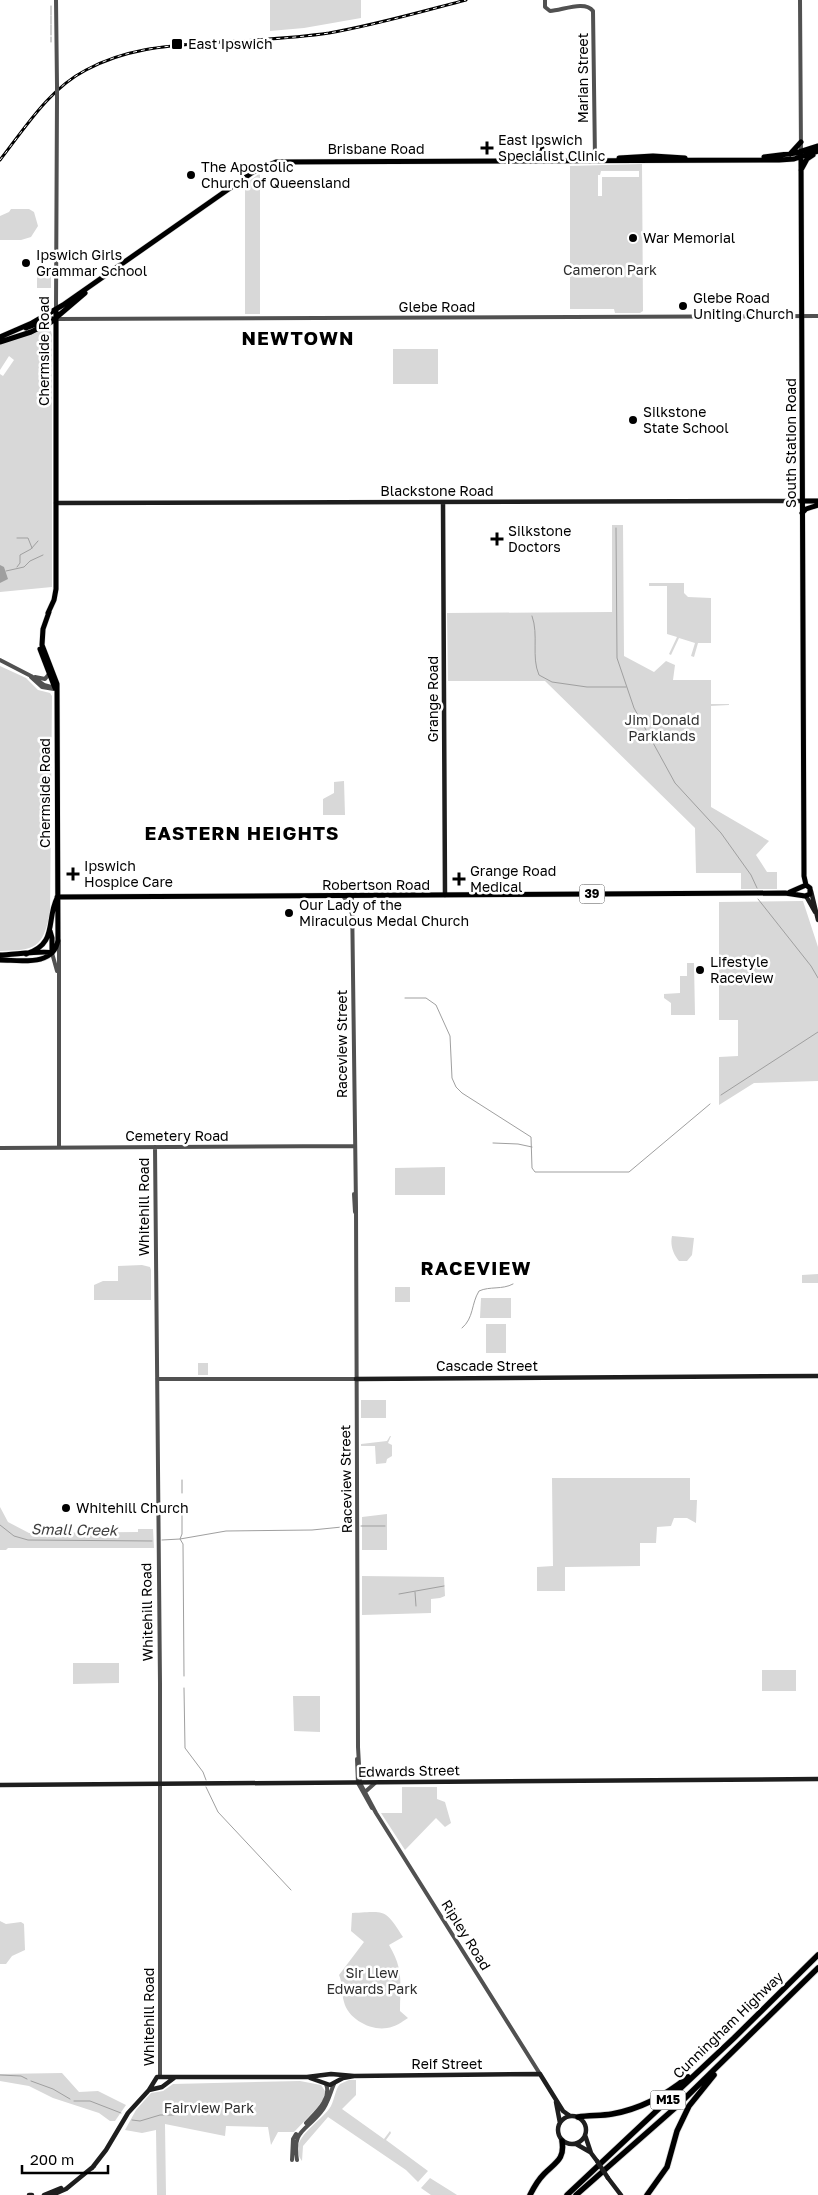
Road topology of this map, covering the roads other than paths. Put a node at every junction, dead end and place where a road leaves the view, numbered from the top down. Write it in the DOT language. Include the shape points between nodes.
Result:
graph roads {
  1 [pos="56,0"];
  2 [pos="545,0"];
  3 [pos="800,0"];
  4 [pos="541,141"];
  5 [pos="801,142"];
  6 [pos="818,146"];
  7 [pos="817,151"];
  8 [pos="801,154"];
  9 [pos="790,157"];
  10 [pos="537,160"];
  11 [pos="595,160"];
  12 [pos="801,170"];
  13 [pos="91,287"];
  14 [pos="56,309"];
  15 [pos="67,309"];
  16 [pos="802,316"];
  17 [pos="818,316"];
  18 [pos="56,319"];
  19 [pos="70,320"];
  20 [pos="43,326"];
  21 [pos="18,330"];
  22 [pos="56,332"];
  23 [pos="0,337"];
  24 [pos="0,342"];
  25 [pos="802,501"];
  26 [pos="818,501"];
  27 [pos="443,502"];
  28 [pos="56,503"];
  29 [pos="818,505"];
  30 [pos="802,514"];
  31 [pos="49,612"];
  32 [pos="0,660"];
  33 [pos="25,672"];
  34 [pos="49,674"];
  35 [pos="33,676"];
  36 [pos="56,688"];
  37 [pos="803,887"];
  38 [pos="810,890"];
  39 [pos="785,893"];
  40 [pos="445,895"];
  41 [pos="805,895"];
  42 [pos="343,896"];
  43 [pos="352,896"];
  44 [pos="57,897"];
  45 [pos="816,912"];
  46 [pos="353,916"];
  47 [pos="818,920"];
  48 [pos="50,931"];
  49 [pos="58,932"];
  50 [pos="52,953"];
  51 [pos="26,954"];
  52 [pos="0,955"];
  53 [pos="14,958"];
  54 [pos="43,958"];
  55 [pos="0,960"];
  56 [pos="57,968"];
  57 [pos="354,1146"];
  58 [pos="58,1147"];
  59 [pos="155,1147"];
  60 [pos="0,1148"];
  61 [pos="818,1376"];
  62 [pos="157,1379"];
  63 [pos="356,1379"];
  64 [pos="818,1779"];
  65 [pos="359,1783"];
  66 [pos="375,1783"];
  67 [pos="160,1784"];
  68 [pos="0,1785"];
  69 [pos="365,1792"];
  70 [pos="376,1814"];
  71 [pos="818,1955"];
  72 [pos="818,1968"];
  73 [pos="734,2038"];
  74 [pos="724,2061"];
  75 [pos="540,2074"];
  76 [pos="326,2075"];
  77 [pos="334,2075"];
  78 [pos="354,2076"];
  79 [pos="162,2077"];
  80 [pos="175,2077"];
  81 [pos="307,2077"];
  82 [pos="154,2083"];
  83 [pos="326,2083"];
  84 [pos="335,2083"];
  85 [pos="165,2085"];
  86 [pos="158,2088"];
  87 [pos="149,2090"];
  88 [pos="555,2098"];
  89 [pos="570,2116"];
  90 [pos="578,2117"];
  91 [pos="560,2123"];
  92 [pos="586,2135"];
  93 [pos="562,2141"];
  94 [pos="576,2144"];
  95 [pos="591,2152"];
  96 [pos="73,2183"];
  97 [pos="614,2187"];
  98 [pos="44,2195"];
  99 [pos="52,2195"];
  100 [pos="530,2195"];
  101 [pos="567,2195"];
  102 [pos="576,2195"];
  103 [pos="616,2195"];
  104 [pos="621,2195"];
  105 [pos="647,2195"];
  1 -- 14 [label="street, Chermside Road, bridge"];
  2 -- 11 [label="street, Marian Street" via="547,9 554,11 582,4 590,6 594,13"];
  3 -- 5 [label="street, South Station Road"];
  4 -- 10 [label="main road" via="542,151"];
  5 -- 8 [label="street, South Station Road"];
  5 -- 9 [label="main road"];
  6 -- 8 [label="main road, Brisbane Road"];
  7 -- 8 [label="main road, Brisbane Road"];
  7 -- 12 [label="main road"];
  8 -- 9 [label="main road, Brisbane Road"];
  8 -- 12 [label="main road, South Station Road"];
  9 -- 11 [label="main road, Brisbane Road"];
  9 -- 12 [label="main road"];
  10 -- 11 [label="main road, Brisbane Road"];
  10 -- 13 [label="main road, Brisbane Road" via="272,163 251,173"];
  12 -- 16 [label="main road, South Station Road"];
  13 -- 14 [label="main road, Brisbane Road"];
  13 -- 15 [label="main road, Brisbane Road"];
  14 -- 18 [label="main road, Chermside Road"];
  14 -- 21 [label="main road, Brisbane Road"];
  15 -- 18 [label="main road, Brisbane Road"];
  15 -- 19 [label="street"];
  16 -- 17 [label="street, Glebe Road"];
  16 -- 19 [label="street, Glebe Road"];
  16 -- 25 [label="main road, South Station Road"];
  18 -- 19 [label="street, Glebe Road"];
  18 -- 20 [label="main road"];
  18 -- 21 [label="main road, Brisbane Road"];
  18 -- 22 [label="main road, Chermside Road"];
  20 -- 22 [label="main road" via="50,326"];
  20 -- 24 [label="main road"];
  21 -- 23 [label="main road"];
  22 -- 28 [label="main road, Chermside Road"];
  25 -- 26 [label="main road, Blackstone Road"];
  25 -- 27 [label="main road, Blackstone Road"];
  25 -- 30 [label="main road, South Station Road"];
  27 -- 28 [label="main road, Blackstone Road"];
  27 -- 40 [label="main road, Grange Road"];
  28 -- 31 [label="main road, Chermside Road" via="56,589"];
  29 -- 30 [label="main road"];
  30 -- 37 [label="main road, South Station Road"];
  31 -- 34 [label="main road, Chermside Road" via="42,623 39,642"];
  31 -- 36 [label="main road, Chermside Road" via="42,644"];
  32 -- 33 [label="street"];
  33 -- 35 [label="street"];
  33 -- 36 [label="street" via="43,688"];
  34 -- 35 [label="street" via="45,679"];
  34 -- 36 [label="main road, Chermside Road"];
  35 -- 36 [label="street"];
  36 -- 44 [label="main road, Chermside Road"];
  37 -- 38 [label="main road, South Station Road"];
  37 -- 39 [label="main road, Robertson Road / 39"];
  37 -- 41 [label="main road, South Station Road"];
  38 -- 41 [label="main road"];
  38 -- 45 [label="main road, South Station Road"];
  39 -- 40 [label="main road, Robertson Road / 39"];
  39 -- 41 [label="main road, Robertson Road / 39"];
  40 -- 43 [label="main road, Robertson Road / 39"];
  41 -- 45 [label="main road, South Station Road"];
  42 -- 43 [label="main road, Robertson Road / 39"];
  42 -- 44 [label="main road, Robertson Road / 39"];
  42 -- 46 [label="street"];
  43 -- 46 [label="street, Raceview Street"];
  44 -- 48 [label="main road, Chermside Road"];
  44 -- 49 [label="main road, Chermside Road"];
  45 -- 47 [label="main road, South Station Road"];
  46 -- 57 [label="street, Raceview Street"];
  48 -- 50 [label="main road, Chermside Road"];
  48 -- 51 [label="main road" via="42,945"];
  49 -- 50 [label="main road"];
  49 -- 56 [label="street, Chermside Road"];
  50 -- 51 [label="main road"];
  50 -- 54 [label="main road"];
  50 -- 56 [label="street, Chermside Road"];
  51 -- 53 [label="main road"];
  52 -- 53 [label="main road"];
  53 -- 54 [label="main road"];
  53 -- 55 [label="main road"];
  54 -- 56 [label="street"];
  56 -- 58 [label="street, Chermside Road"];
  57 -- 59 [label="street, Cemetery Road"];
  57 -- 63 [label="street, Raceview Street"];
  58 -- 59 [label="street, Cemetery Road"];
  58 -- 60 [label="street, Cemetery Road"];
  59 -- 62 [label="street, Whitehill Road"];
  61 -- 63 [label="main road, Cascade Street"];
  62 -- 63 [label="street, Cascade Street"];
  62 -- 67 [label="street, Whitehill Road"];
  63 -- 65 [label="street, Raceview Street"];
  64 -- 66 [label="main road, Edwards Street"];
  65 -- 66 [label="main road, Edwards Street"];
  65 -- 67 [label="main road, Edwards Street"];
  65 -- 69 [label="street, Ripley Road"];
  65 -- 70 [label="street"];
  66 -- 69 [label="street"];
  67 -- 68 [label="main road, Edwards Street"];
  67 -- 79 [label="street, Whitehill Road"];
  69 -- 70 [label="street, Ripley Road"];
  70 -- 75 [label="street, Ripley Road"];
  71 -- 73 [label="highway, Cunningham Highway / M15"];
  72 -- 74 [label="highway, Cunningham Highway / M15"];
  73 -- 90 [label="highway" via="679,2084 653,2101 619,2113"];
  73 -- 101 [label="highway, Cunningham Highway / M15"];
  74 -- 102 [label="highway, Cunningham Highway / M15"];
  74 -- 105 [label="highway" via="689,2106 677,2131 667,2166"];
  75 -- 78 [label="main road, Reif Street"];
  75 -- 88 [label="main road, Ripley Road"];
  76 -- 77 [label="main road, Reif Street"];
  76 -- 81 [label="main road"];
  76 -- 83 [label="main road"];
  77 -- 78 [label="main road, Reif Street"];
  77 -- 84 [label="main road"];
  78 -- 84 [label="main road, Reif Street"];
  79 -- 80 [label="main road"];
  79 -- 82 [label="main road" via="156,2078"];
  79 -- 85 [label="main road"];
  80 -- 81 [label="main road"];
  80 -- 85 [label="main road"];
  81 -- 83 [label="main road"];
  82 -- 86 [label="main road"];
  82 -- 87 [label="main road"];
  83 -- 84 [label="main road, Reif Street"];
  83 -- 84 [label="street" via="327,2094 320,2107 293,2139 295,2160 297,2137 325,2107"];
  85 -- 86 [label="main road"];
  86 -- 87 [label="main road"];
  87 -- 96 [label="main road" via="133,2106 92,2168"];
  88 -- 89 [label="main road, Ripley Road"];
  88 -- 91 [label="main road, Ripley Road"];
  89 -- 90 [label="main road"];
  89 -- 91 [label="main road"];
  90 -- 92 [label="main road" via="585,2125"];
  91 -- 93 [label="main road" via="558,2132"];
  92 -- 94 [label="main road"];
  92 -- 95 [label="main road"];
  93 -- 94 [label="main road"];
  93 -- 100 [label="highway" via="560,2160 542,2176"];
  94 -- 95 [label="main road"];
  95 -- 97 [label="main road, bridge"];
  96 -- 98 [label="main road"];
  96 -- 99 [label="main road"];
  97 -- 103 [label="main road"];
  97 -- 104 [label="main road"];
}
